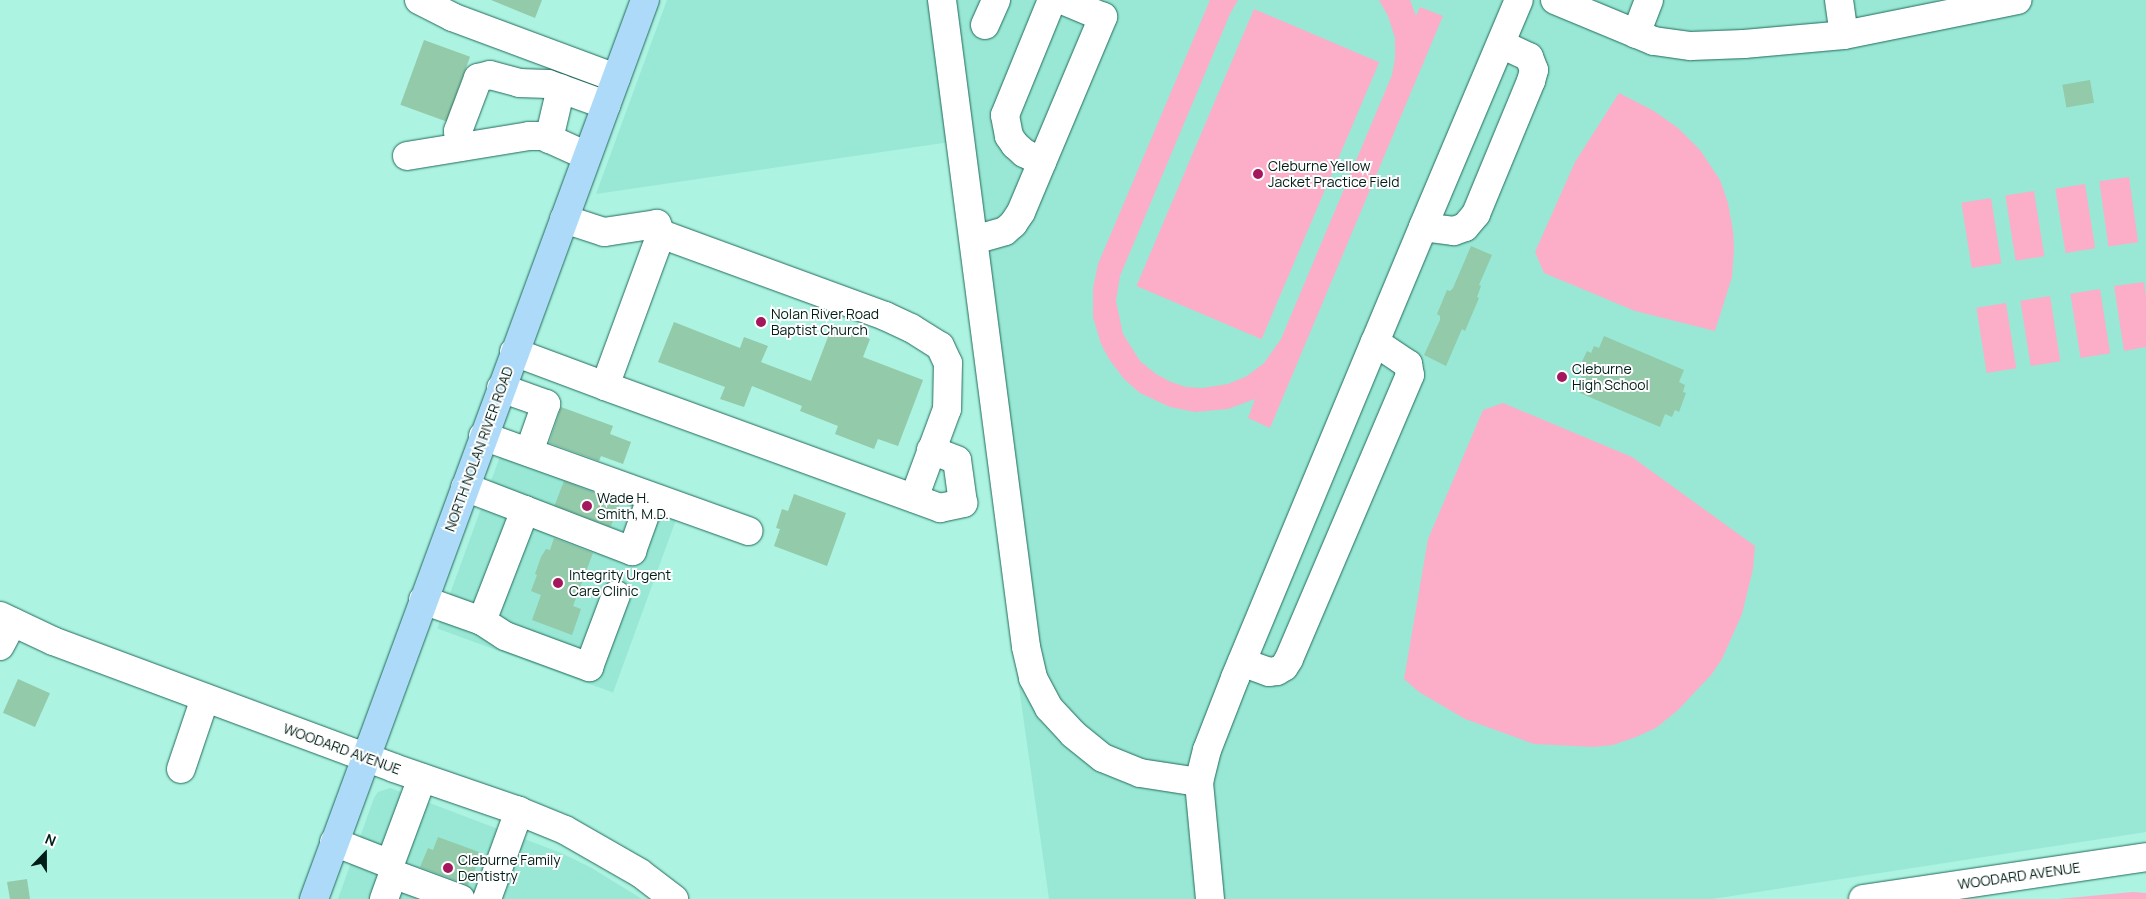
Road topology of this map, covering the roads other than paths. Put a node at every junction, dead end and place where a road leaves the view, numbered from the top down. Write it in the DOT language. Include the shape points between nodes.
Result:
graph roads {
  1 [pos="419,0"];
  2 [pos="942,0"];
  3 [pos="996,0"];
  4 [pos="1052,0"];
  5 [pos="1062,0"];
  6 [pos="1519,0"];
  7 [pos="1555,0"];
  8 [pos="1649,0"];
  9 [pos="1840,0"];
  10 [pos="2018,0"];
  11 [pos="638,2"];
  12 [pos="1982,3"];
  13 [pos="1107,8"];
  14 [pos="985,26"];
  15 [pos="1636,34"];
  16 [pos="1844,35"];
  17 [pos="1501,44"];
  18 [pos="616,78"];
  19 [pos="561,88"];
  20 [pos="606,105"];
  21 [pos="549,139"];
  22 [pos="460,147"];
  23 [pos="407,156"];
  24 [pos="587,156"];
  25 [pos="1042,162"];
  26 [pos="564,219"];
  27 [pos="1424,227"];
  28 [pos="660,234"];
  29 [pos="974,240"];
  30 [pos="1376,342"];
  31 [pos="514,352"];
  32 [pos="605,386"];
  33 [pos="501,388"];
  34 [pos="484,436"];
  35 [pos="931,450"];
  36 [pos="529,452"];
  37 [pos="465,487"];
  38 [pos="1314,488"];
  39 [pos="914,498"];
  40 [pos="650,504"];
  41 [pos="1354,505"];
  42 [pos="525,510"];
  43 [pos="749,531"];
  44 [pos="616,595"];
  45 [pos="423,600"];
  46 [pos="6,619"];
  47 [pos="482,621"];
  48 [pos="0,646"];
  49 [pos="1242,662"];
  50 [pos="205,698"];
  51 [pos="366,758"];
  52 [pos="181,769"];
  53 [pos="422,778"];
  54 [pos="1199,782"];
  55 [pos="519,811"];
  56 [pos="334,842"];
  57 [pos="2146,857"];
  58 [pos="392,869"];
  59 [pos="1989,890"];
  60 [pos="314,899"];
  61 [pos="384,899"];
  62 [pos="461,899"];
  63 [pos="487,899"];
  64 [pos="674,899"];
  65 [pos="1210,899"];
  66 [pos="1863,899"];
  1 -- 18 [label="street" via="452,17"];
  2 -- 29 [label="street"];
  3 -- 14 [label="street"];
  4 -- 25 [label="street" via="1005,115 1009,136 1015,145"];
  5 -- 13 [label="street"];
  6 -- 17 [label="street"];
  7 -- 15 [label="street"];
  8 -- 15 [label="street"];
  9 -- 16 [label="street"];
  10 -- 12 [label="street"];
  11 -- 18 [label="main road, NORTH NOLAN RIVER ROAD"];
  12 -- 16 [label="street"];
  13 -- 25 [label="street"];
  15 -- 16 [label="street" via="1654,41 1691,46"];
  17 -- 27 [label="street"];
  17 -- 27 [label="street" via="1529,58 1534,70 1476,214 1465,227 1454,230"];
  18 -- 20 [label="main road, NORTH NOLAN RIVER ROAD"];
  19 -- 20 [label="street"];
  19 -- 21 [label="street"];
  19 -- 22 [label="street" via="519,83 490,75 478,78 458,131"];
  20 -- 24 [label="main road, NORTH NOLAN RIVER ROAD"];
  21 -- 22 [label="street" via="529,136"];
  21 -- 24 [label="street"];
  22 -- 23 [label="street"];
  24 -- 26 [label="main road, NORTH NOLAN RIVER ROAD"];
  25 -- 29 [label="street" via="1013,224 994,235"];
  26 -- 28 [label="street" via="604,232 657,224"];
  26 -- 31 [label="main road, NORTH NOLAN RIVER ROAD"];
  27 -- 30 [label="street"];
  28 -- 32 [label="street"];
  28 -- 35 [label="street" via="885,316 940,346 948,363 947,409"];
  29 -- 54 [label="street" via="1026,648 1033,678 1055,714 1073,734 1103,758 1140,773"];
  30 -- 38 [label="street"];
  30 -- 41 [label="street" via="1408,364 1410,375"];
  31 -- 32 [label="street"];
  31 -- 33 [label="main road, NORTH NOLAN RIVER ROAD"];
  32 -- 39 [label="street"];
  33 -- 34 [label="main road, NORTH NOLAN RIVER ROAD"];
  33 -- 36 [label="street" via="546,404"];
  34 -- 36 [label="street"];
  34 -- 37 [label="main road, NORTH NOLAN RIVER ROAD"];
  35 -- 39 [label="street"];
  35 -- 39 [label="street" via="958,460 963,503 940,508"];
  36 -- 43 [label="street"];
  37 -- 42 [label="street"];
  37 -- 45 [label="main road, NORTH NOLAN RIVER ROAD"];
  38 -- 41 [label="street"];
  38 -- 49 [label="street"];
  40 -- 42 [label="street" via="632,551"];
  41 -- 49 [label="street" via="1284,667 1270,672"];
  42 -- 47 [label="street"];
  44 -- 47 [label="street" via="589,666 505,636"];
  45 -- 47 [label="street"];
  45 -- 51 [label="main road, NORTH NOLAN RIVER ROAD"];
  46 -- 48 [label="street"];
  46 -- 50 [label="street, WOODARD AVENUE" via="53,641"];
  49 -- 54 [label="street" via="1210,742"];
  50 -- 51 [label="street, WOODARD AVENUE"];
  50 -- 52 [label="street"];
  51 -- 53 [label="street, WOODARD AVENUE"];
  51 -- 56 [label="main road, NORTH NOLAN RIVER ROAD"];
  53 -- 55 [label="street, WOODARD AVENUE"];
  53 -- 58 [label="street"];
  54 -- 65 [label="street"];
  55 -- 63 [label="street"];
  55 -- 64 [label="street, WOODARD AVENUE" via="565,830 609,854"];
  56 -- 58 [label="street"];
  56 -- 60 [label="main road, NORTH NOLAN RIVER ROAD"];
  57 -- 59 [label="street, WOODARD AVENUE"];
  58 -- 61 [label="street"];
  58 -- 62 [label="street"];
  59 -- 66 [label="street, WOODARD AVENUE"];
}
